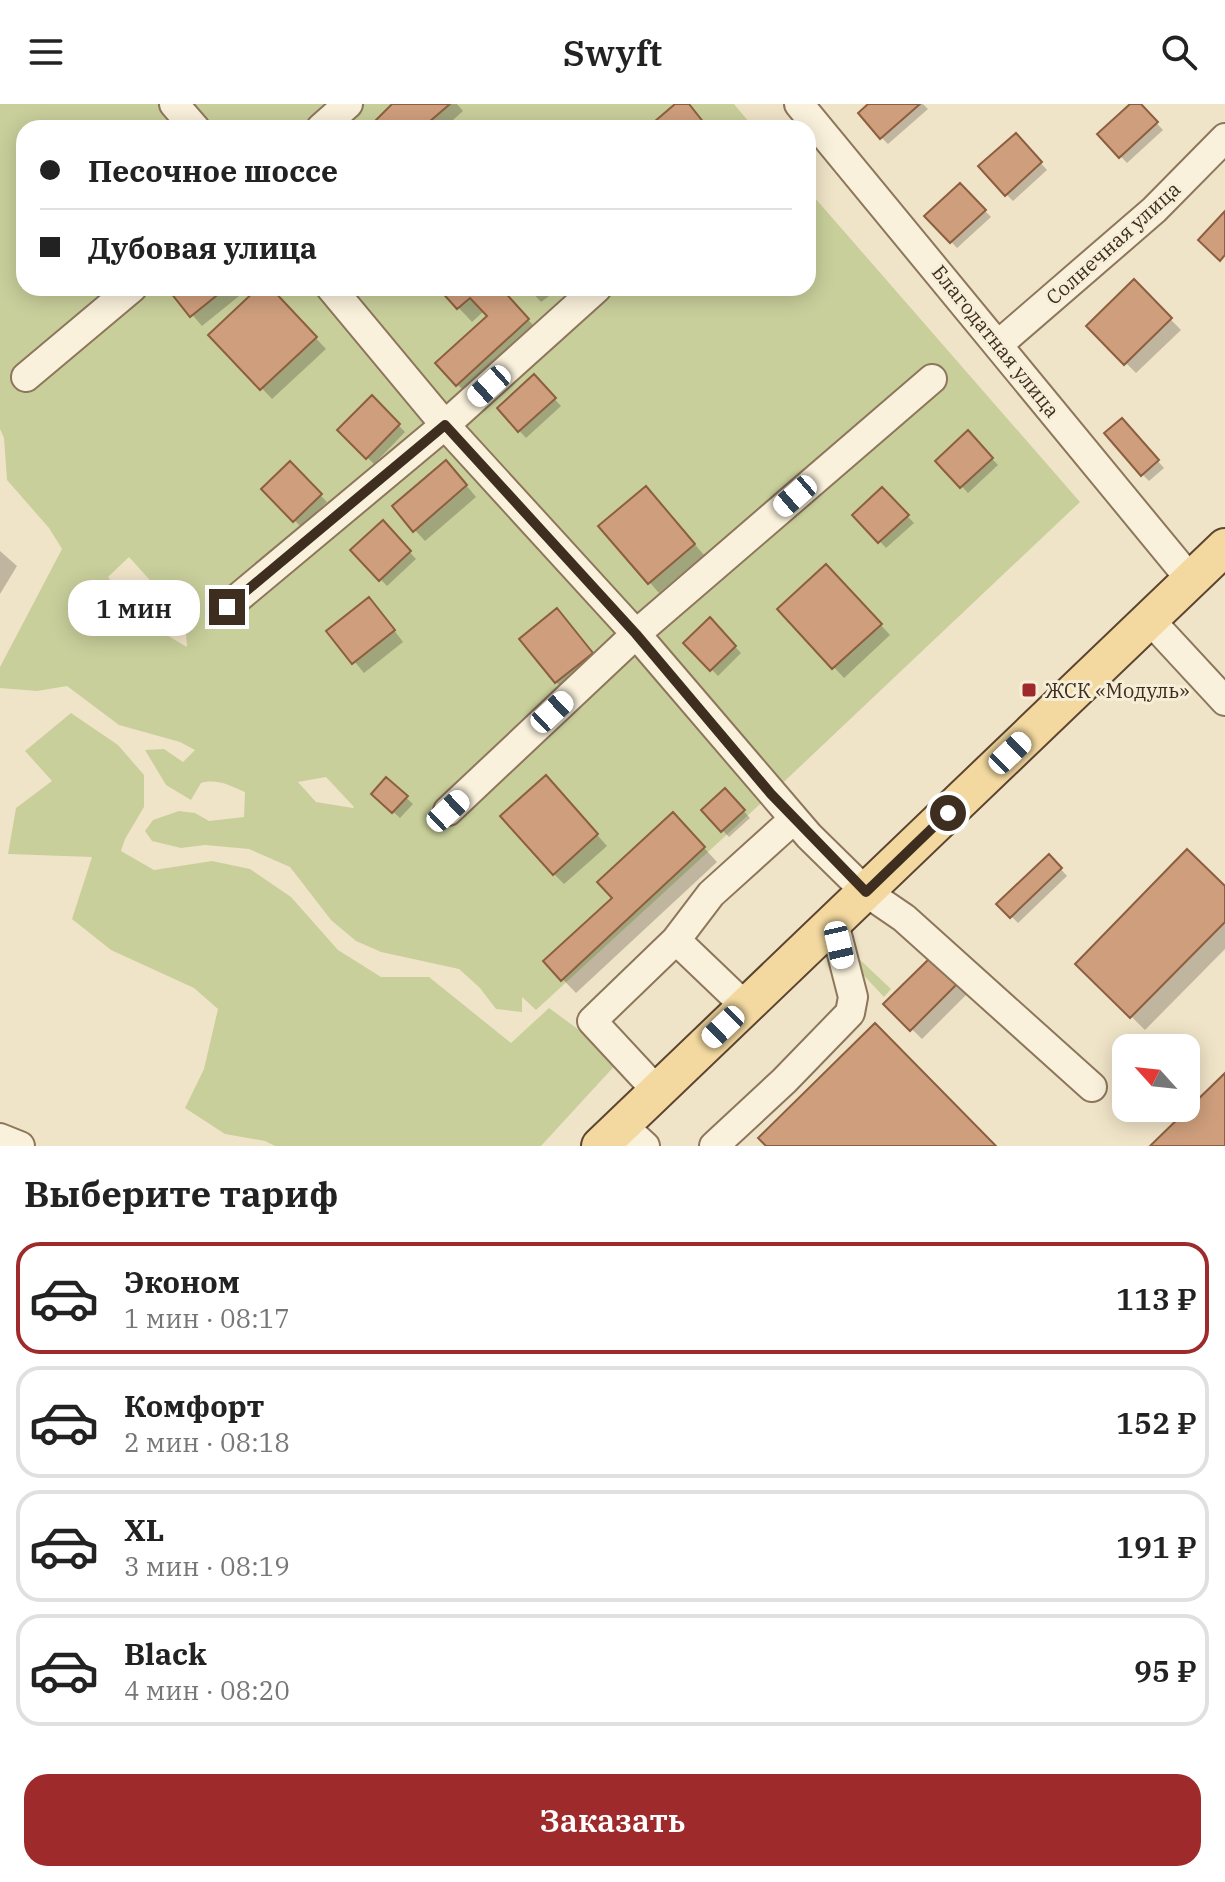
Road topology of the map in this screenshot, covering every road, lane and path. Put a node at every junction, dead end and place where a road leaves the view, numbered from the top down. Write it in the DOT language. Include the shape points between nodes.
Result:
graph roads {
  1 [pos="174,104"];
  2 [pos="348,104"];
  3 [pos="799,104"];
  4 [pos="188,120"];
  5 [pos="330,120"];
  6 [pos="812,120"];
  7 [pos="816,124"];
  8 [pos="1225,138"];
  9 [pos="122,296"];
  10 [pos="338,296"];
  11 [pos="588,296"];
  12 [pos="999,344"];
  13 [pos="26,377"];
  14 [pos="932,379"];
  15 [pos="445,425"];
  16 [pos="1225,547"];
  17 [pos="1191,580"];
  18 [pos="227,607"];
  19 [pos="1150,620"];
  20 [pos="636,634"];
  21 [pos="1225,701"];
  22 [pos="448,811"];
  23 [pos="794,819"];
  24 [pos="866,892"];
  25 [pos="834,923"];
  26 [pos="676,940"];
  27 [pos="745,1006"];
  28 [pos="1092,1087"];
  29 [pos="657,1091"];
  30 [pos="0,1138"];
  31 [pos="622,1139"];
  32 [pos="20,1146"];
  33 [pos="714,1146"];
  1 -- 4 [label="street"];
  2 -- 5 [label="street"];
  3 -- 6 [label="street, Благодатная улица"];
  7 -- 12 [label="street, Благодатная улица"];
  8 -- 12 [label="street, Солнечная улица" via="1154,210"];
  9 -- 13 [label="street"];
  10 -- 15 [label="street"];
  11 -- 15 [label="street"];
  12 -- 17 [label="street, Благодатная улица"];
  14 -- 20 [label="street"];
  15 -- 18 [label="street"];
  15 -- 20 [label="street"];
  16 -- 17 [label="main road"];
  17 -- 19 [label="main road"];
  19 -- 21 [label="street"];
  19 -- 24 [label="main road"];
  20 -- 22 [label="street"];
  20 -- 23 [label="street"];
  23 -- 24 [label="street"];
  23 -- 26 [label="street" via="711,894"];
  24 -- 25 [label="main road"];
  24 -- 28 [label="street" via="904,918"];
  25 -- 27 [label="main road"];
  25 -- 33 [label="street" via="853,997 850,1013"];
  26 -- 27 [label="street"];
  26 -- 29 [label="street" via="592,1021"];
  27 -- 29 [label="main road"];
  29 -- 31 [label="main road"];
  30 -- 32 [label="street"];
}
